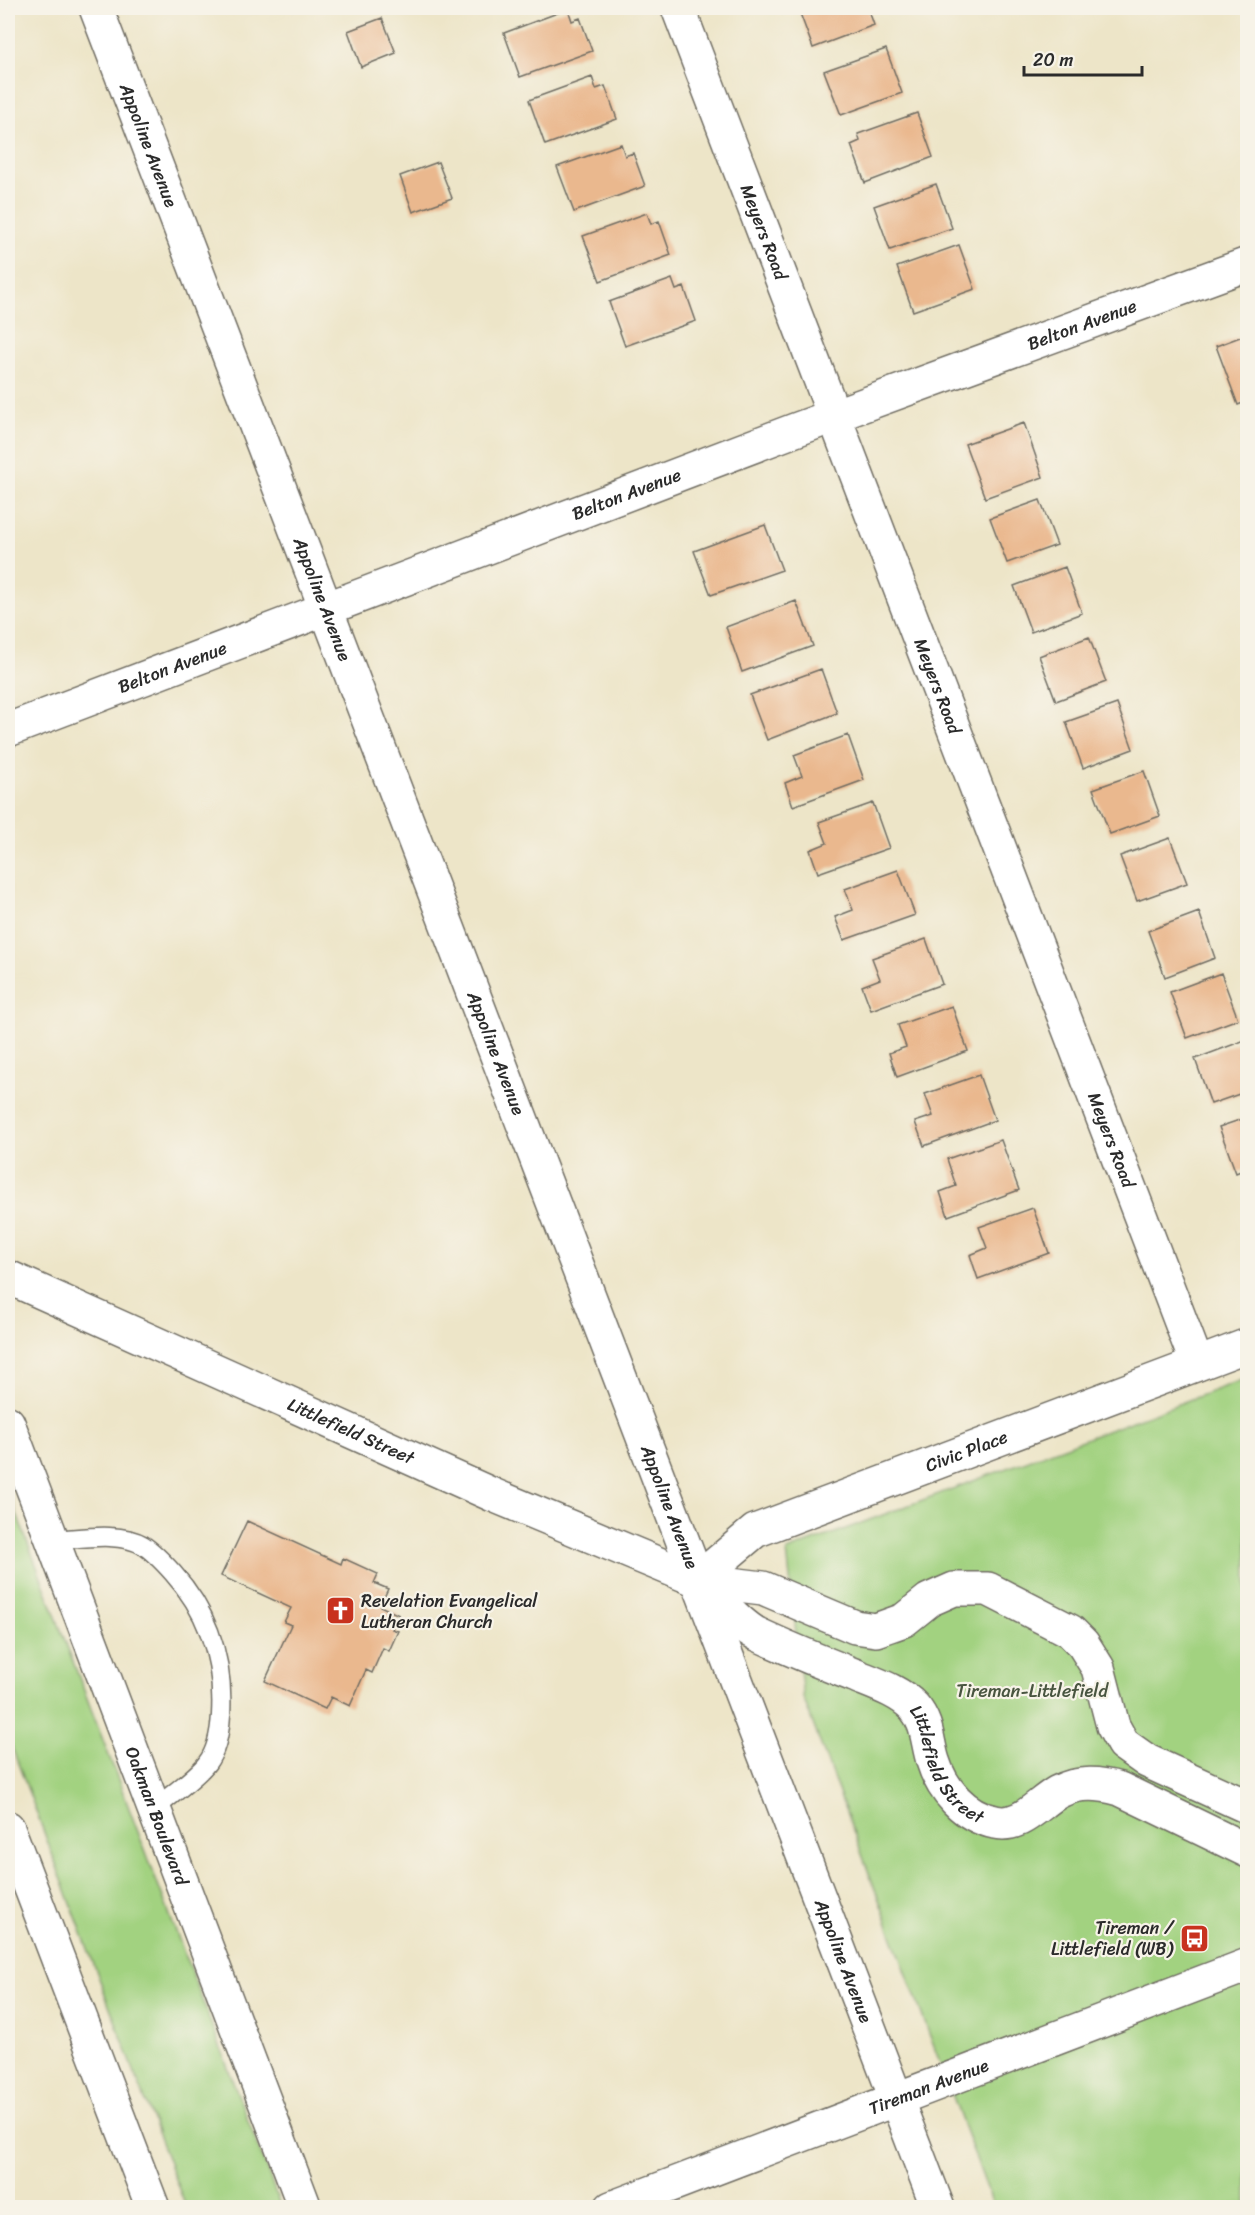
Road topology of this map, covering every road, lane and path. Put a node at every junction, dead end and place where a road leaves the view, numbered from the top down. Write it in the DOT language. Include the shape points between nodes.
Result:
graph roads {
  1 [pos="96,8"];
  2 [pos="678,8"];
  3 [pos="1248,264"];
  4 [pos="834,416"];
  5 [pos="326,609"];
  6 [pos="8,730"];
  7 [pos="8,1277"];
  8 [pos="1248,1345"];
  9 [pos="1197,1364"];
  10 [pos="8,1423"];
  11 [pos="52,1540"];
  12 [pos="697,1580"];
  13 [pos="1248,1806"];
  14 [pos="156,1808"];
  15 [pos="8,1828"];
  16 [pos="1248,1851"];
  17 [pos="1248,1965"];
  18 [pos="896,2098"];
  19 [pos="153,2208"];
  20 [pos="305,2208"];
  21 [pos="611,2208"];
  22 [pos="938,2208"];
  1 -- 5 [label="street, Appoline Avenue"];
  2 -- 4 [label="street, Meyers Road"];
  3 -- 4 [label="street, Belton Avenue"];
  4 -- 5 [label="street, Belton Avenue"];
  4 -- 9 [label="street, Meyers Road"];
  5 -- 6 [label="street, Belton Avenue"];
  5 -- 12 [label="street, Appoline Avenue"];
  7 -- 12 [label="street, Littlefield Street" via="493,1495"];
  8 -- 9 [label="street, Civic Place"];
  9 -- 12 [label="street, Civic Place" via="755,1531"];
  10 -- 11 [label="street, Oakman Boulevard"];
  11 -- 14 [label="street, Oakman Boulevard"];
  11 -- 14 [label="lane" via="116,1538 141,1544 188,1589 207,1624 218,1656 220,1734 207,1763"];
  12 -- 13 [label="street, Littlefield Street" via="763,1588 855,1627 876,1630 904,1620 929,1599 954,1589 988,1589 1070,1631 1083,1644 1098,1668 1113,1726 1123,1744 1147,1761"];
  12 -- 16 [label="street, Littlefield Street" via="754,1632 912,1704 924,1720 942,1785 975,1816 996,1823 1012,1822 1060,1791 1098,1784 1120,1789"];
  12 -- 18 [label="street, Appoline Avenue"];
  14 -- 20 [label="street, Oakman Boulevard"];
  15 -- 19 [label="street"];
  17 -- 18 [label="street, Tireman Avenue"];
  18 -- 21 [label="street, Tireman Avenue"];
  18 -- 22 [label="street, Appoline Avenue"];
}
